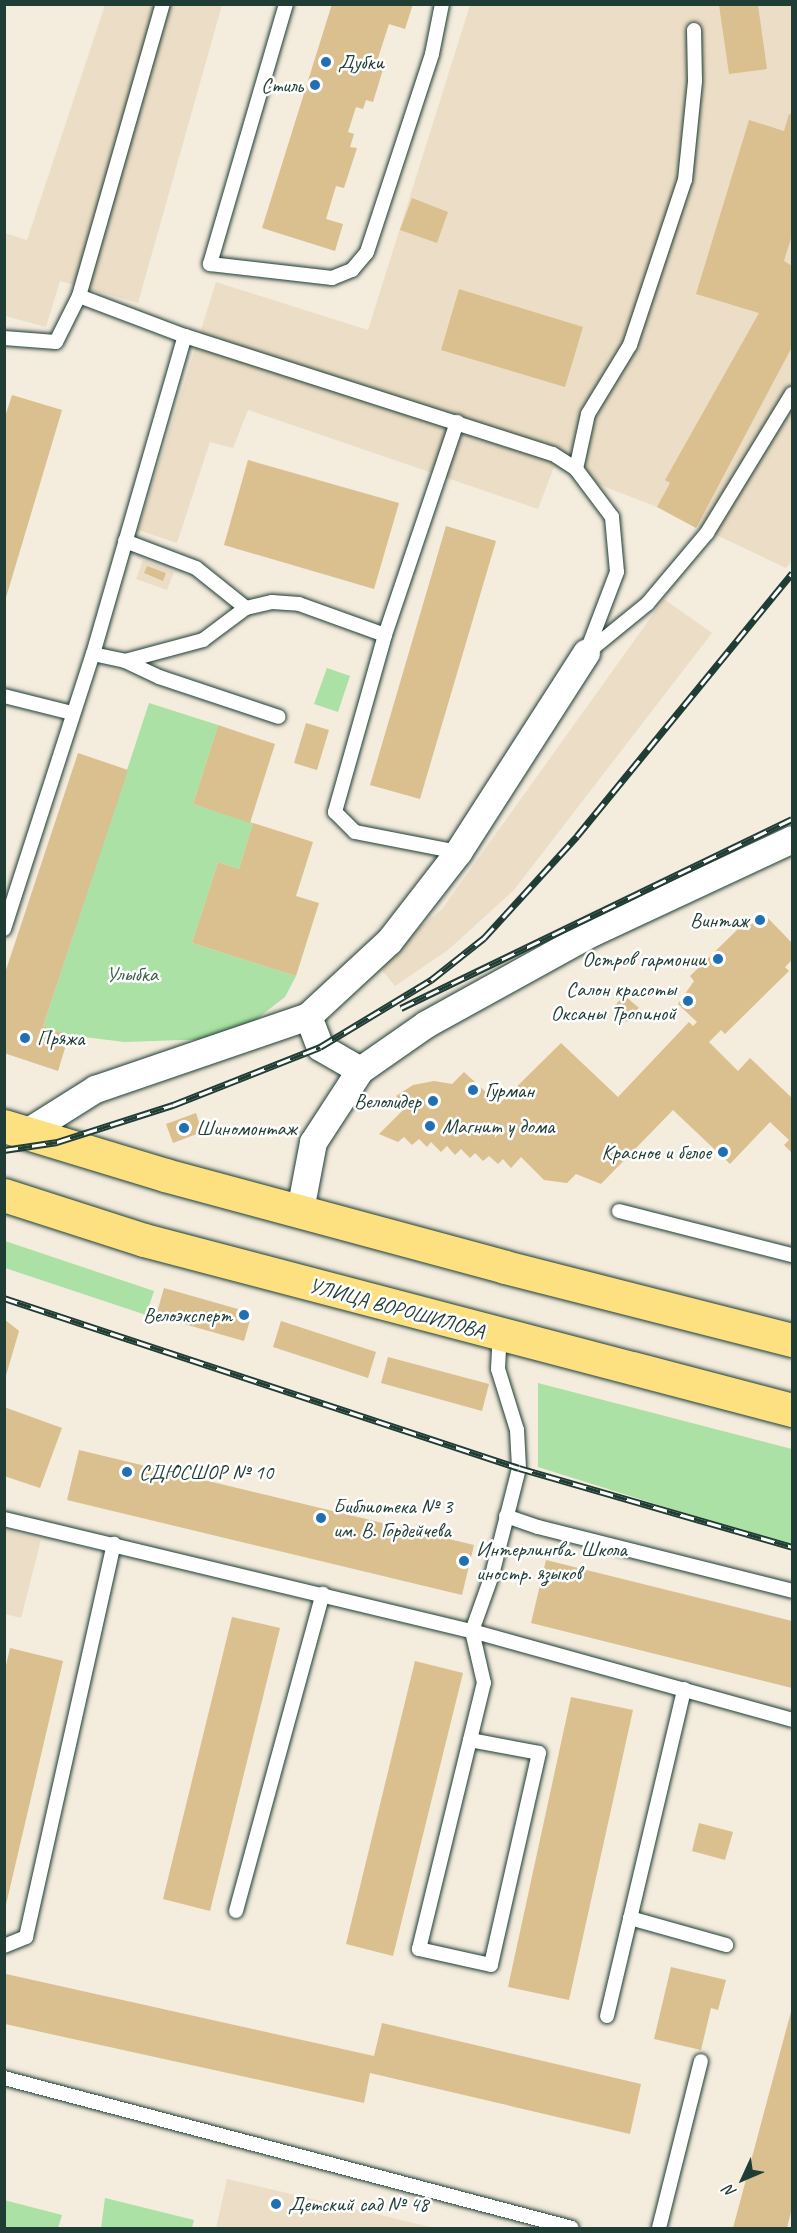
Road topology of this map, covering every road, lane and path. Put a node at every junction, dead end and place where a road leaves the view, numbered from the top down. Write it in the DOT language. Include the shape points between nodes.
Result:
graph roads {
  1 [pos="164,4"];
  2 [pos="286,4"];
  3 [pos="442,4"];
  4 [pos="694,30"];
  5 [pos="79,296"];
  6 [pos="185,336"];
  7 [pos="4,338"];
  8 [pos="792,394"];
  9 [pos="457,422"];
  10 [pos="576,468"];
  11 [pos="125,541"];
  12 [pos="246,608"];
  13 [pos="385,634"];
  14 [pos="586,653"];
  15 [pos="93,654"];
  16 [pos="125,661"];
  17 [pos="4,696"];
  18 [pos="72,713"];
  19 [pos="279,717"];
  20 [pos="792,839"];
  21 [pos="458,852"];
  22 [pos="4,929"];
  23 [pos="308,1016"];
  24 [pos="360,1070"];
  25 [pos="14,1130"];
  26 [pos="4,1195"];
  27 [pos="300,1210"];
  28 [pos="619,1211"];
  29 [pos="792,1255"];
  30 [pos="500,1336"];
  31 [pos="792,1340"];
  32 [pos="792,1410"];
  33 [pos="506,1516"];
  34 [pos="4,1519"];
  35 [pos="114,1544"];
  36 [pos="792,1591"];
  37 [pos="323,1594"];
  38 [pos="472,1631"];
  39 [pos="684,1689"];
  40 [pos="792,1720"];
  41 [pos="470,1740"];
  42 [pos="236,1911"];
  43 [pos="630,1918"];
  44 [pos="726,1945"];
  45 [pos="4,1946"];
  46 [pos="607,2016"];
  47 [pos="701,2061"];
  48 [pos="4,2078"];
  49 [pos="572,2229"];
  50 [pos="659,2229"];
  1 -- 5 [label="lane"];
  2 -- 3 [label="lane" via="210,264 332,278 352,270 367,252 432,54"];
  4 -- 10 [label="lane" via="695,81 685,180 630,345 588,414"];
  5 -- 6 [label="lane"];
  5 -- 7 [label="lane" via="56,342"];
  6 -- 9 [label="lane"];
  6 -- 11 [label="lane"];
  8 -- 14 [label="lane" via="707,533 648,603"];
  9 -- 10 [label="lane" via="553,454"];
  9 -- 13 [label="lane"];
  10 -- 14 [label="lane" via="612,517 617,572"];
  11 -- 12 [label="lane" via="196,568"];
  11 -- 15 [label="lane"];
  12 -- 13 [label="lane" via="272,602 299,604"];
  12 -- 16 [label="lane" via="203,640"];
  13 -- 21 [label="lane" via="335,812 355,832"];
  14 -- 21 [label="street"];
  15 -- 16 [label="lane"];
  15 -- 18 [label="lane"];
  16 -- 19 [label="lane" via="159,677"];
  17 -- 18 [label="lane"];
  18 -- 22 [label="lane"];
  20 -- 24 [label="street" via="593,932 426,1024"];
  21 -- 23 [label="street" via="390,941"];
  23 -- 24 [label="street" via="320,1047"];
  23 -- 25 [label="street" via="95,1089"];
  24 -- 27 [label="street" via="312,1142"];
  25 -- 27 [label="main road"];
  26 -- 30 [label="main road, УЛИЦА ВОРОШИЛОВА" via="144,1240"];
  27 -- 31 [label="main road" via="505,1268"];
  28 -- 29 [label="lane"];
  30 -- 32 [label="main road, УЛИЦА ВОРОШИЛОВА"];
  30 -- 33 [label="lane" via="498,1370 517,1430 519,1468"];
  33 -- 36 [label="lane"];
  33 -- 38 [label="lane" via="492,1575"];
  34 -- 35 [label="lane"];
  35 -- 37 [label="lane"];
  35 -- 45 [label="lane" via="26,1937"];
  37 -- 38 [label="lane"];
  37 -- 42 [label="lane"];
  38 -- 39 [label="lane"];
  38 -- 41 [label="lane" via="484,1683"];
  39 -- 40 [label="lane"];
  39 -- 43 [label="lane"];
  41 -- 41 [label="lane" via="419,1949 491,1965 539,1753"];
  43 -- 44 [label="lane"];
  43 -- 46 [label="lane"];
  47 -- 50 [label="lane"];
  48 -- 49 [label="lane"];
}
